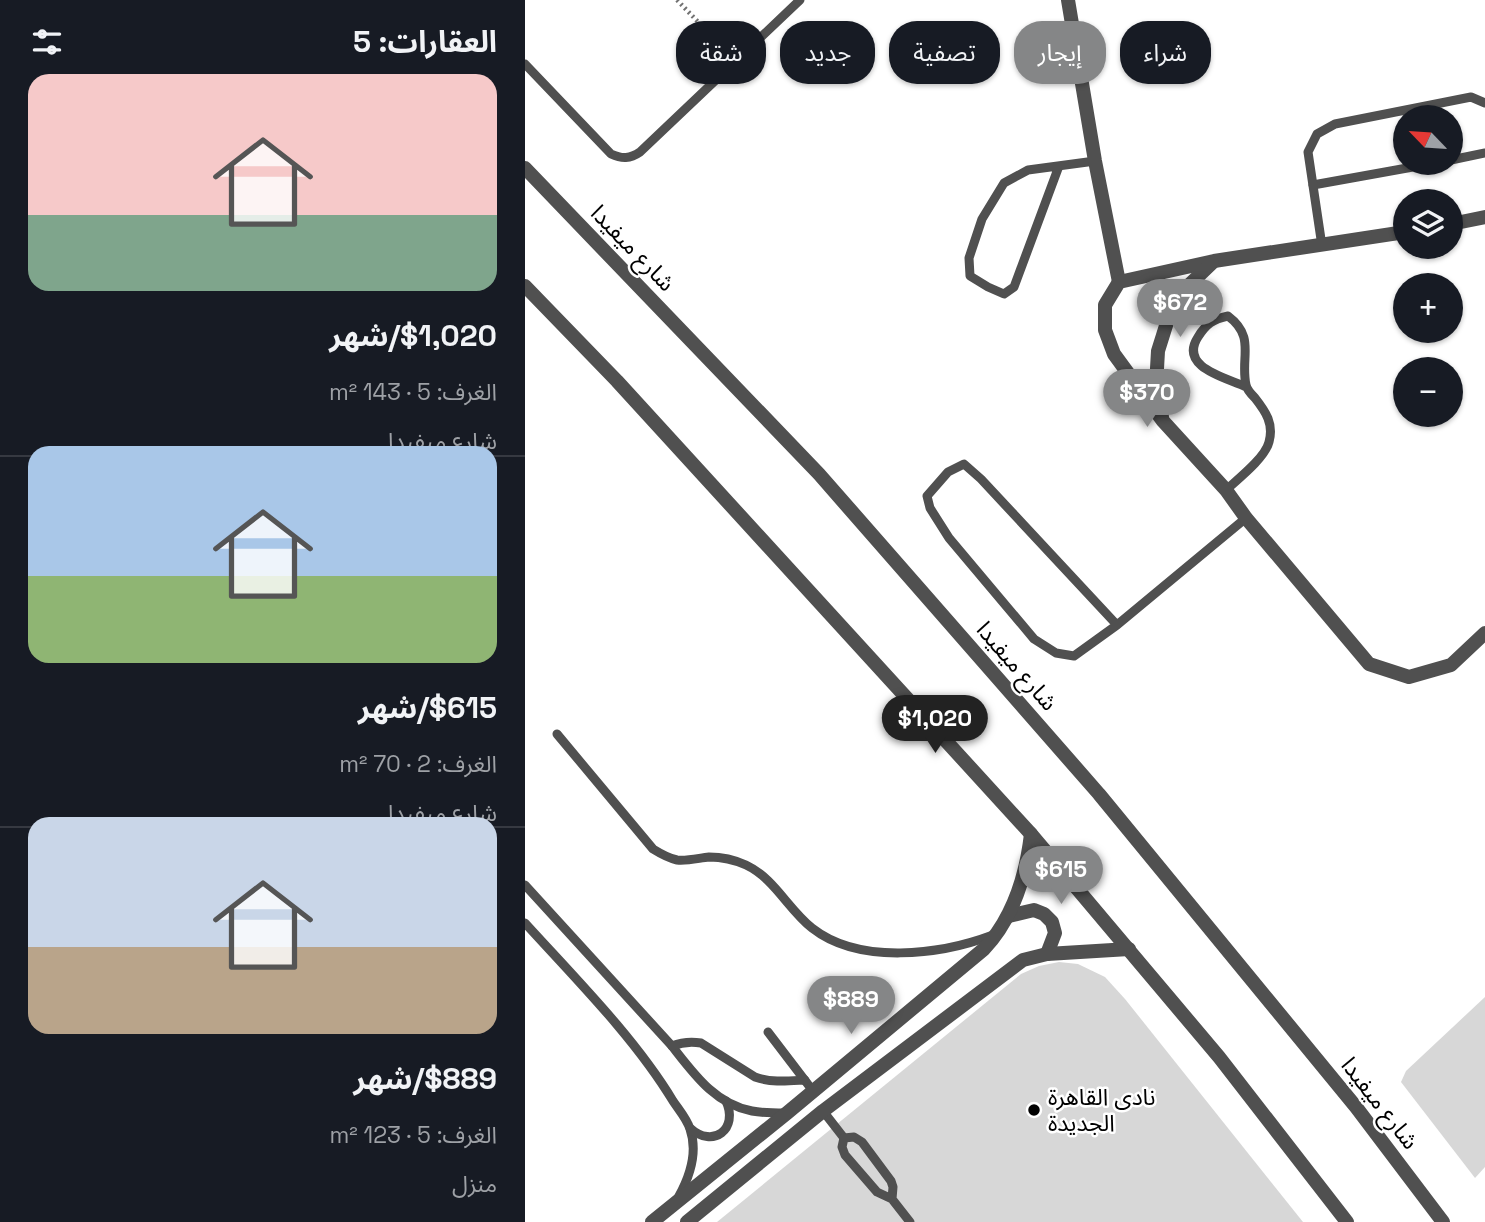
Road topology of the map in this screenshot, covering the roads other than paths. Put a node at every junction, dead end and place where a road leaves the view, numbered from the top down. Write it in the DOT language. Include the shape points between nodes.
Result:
graph roads {
  1 [pos="800,0"];
  2 [pos="1068,0"];
  3 [pos="525,64"];
  4 [pos="1485,103"];
  5 [pos="1485,153"];
  6 [pos="1463,158"];
  7 [pos="1095,161"];
  8 [pos="1059,166"];
  9 [pos="525,169"];
  10 [pos="1393,171"];
  11 [pos="1313,185"];
  12 [pos="1485,217"];
  13 [pos="1463,222"];
  14 [pos="1393,234"];
  15 [pos="1322,246"];
  16 [pos="1214,261"];
  17 [pos="1119,282"];
  18 [pos="525,286"];
  19 [pos="1246,387"];
  20 [pos="1163,421"];
  21 [pos="1226,490"];
  22 [pos="1246,518"];
  23 [pos="1117,625"];
  24 [pos="1485,633"];
  25 [pos="557,734"];
  26 [pos="1031,834"];
  27 [pos="525,885"];
  28 [pos="1009,916"];
  29 [pos="525,923"];
  30 [pos="998,933"];
  31 [pos="1129,949"];
  32 [pos="1047,954"];
  33 [pos="768,1032"];
  34 [pos="672,1046"];
  35 [pos="809,1086"];
  36 [pos="726,1101"];
  37 [pos="823,1111"];
  38 [pos="787,1113"];
  39 [pos="690,1128"];
  40 [pos="843,1138"];
  41 [pos="892,1199"];
  42 [pos="668,1209"];
  43 [pos="652,1222"];
  44 [pos="687,1222"];
  45 [pos="909,1222"];
  46 [pos="1347,1222"];
  47 [pos="1443,1222"];
  1 -- 3 [label="lane" via="635,156 611,154"];
  2 -- 7 [label="street"];
  4 -- 11 [label="lane" via="1471,97 1335,124 1317,134 1308,152"];
  5 -- 6 [label="lane"];
  7 -- 8 [label="lane"];
  7 -- 17 [label="street"];
  8 -- 8 [label="lane" via="1028,170 1004,183 982,219 969,258 970,276 1004,294 1014,287"];
  9 -- 47 [label="street, شارع ميفيدا" via="819,474 1099,794 1356,1107"];
  10 -- 11 [label="lane"];
  11 -- 15 [label="lane"];
  12 -- 13 [label="street"];
  14 -- 15 [label="street"];
  15 -- 16 [label="street"];
  16 -- 17 [label="street"];
  16 -- 20 [label="street" via="1188,286 1165,328 1156,386"];
  17 -- 20 [label="street" via="1105,305 1105,330 1114,354"];
  18 -- 26 [label="street"];
  19 -- 19 [label="lane" via="1245,345 1239,324 1228,316 1216,318 1194,342 1193,355 1207,371"];
  19 -- 21 [label="lane" via="1267,413 1269,445"];
  20 -- 21 [label="street"];
  21 -- 22 [label="street"];
  22 -- 23 [label="lane"];
  22 -- 24 [label="street" via="1369,664 1409,677 1451,665"];
  23 -- 23 [label="lane" via="1074,656 1056,653 1034,639 949,538 927,496 948,472 964,464"];
  25 -- 30 [label="lane" via="653,849 678,860 711,857 746,865 762,875 812,928 835,942 910,953 955,947"];
  26 -- 28 [label="street" via="1028,862"];
  26 -- 31 [label="street"];
  27 -- 34 [label="lane"];
  28 -- 30 [label="street"];
  28 -- 32 [label="street" via="1034,910 1052,922 1055,933"];
  29 -- 39 [label="lane" via="663,1083"];
  30 -- 35 [label="street" via="985,949"];
  31 -- 32 [label="street"];
  31 -- 46 [label="street" via="1219,1056"];
  32 -- 37 [label="street" via="1023,960"];
  33 -- 35 [label="lane"];
  34 -- 35 [label="lane" via="701,1043 765,1081"];
  34 -- 36 [label="lane" via="701,1082"];
  35 -- 38 [label="street"];
  36 -- 38 [label="lane" via="756,1112"];
  36 -- 39 [label="lane" via="730,1118 722,1133 705,1137"];
  37 -- 40 [label="lane"];
  37 -- 44 [label="street"];
  38 -- 42 [label="street"];
  39 -- 42 [label="lane" via="692,1163 679,1196"];
  40 -- 41 [label="lane" via="845,1155 881,1196"];
  40 -- 41 [label="lane" via="862,1142 891,1181"];
  41 -- 45 [label="lane"];
  42 -- 43 [label="street"];
}
